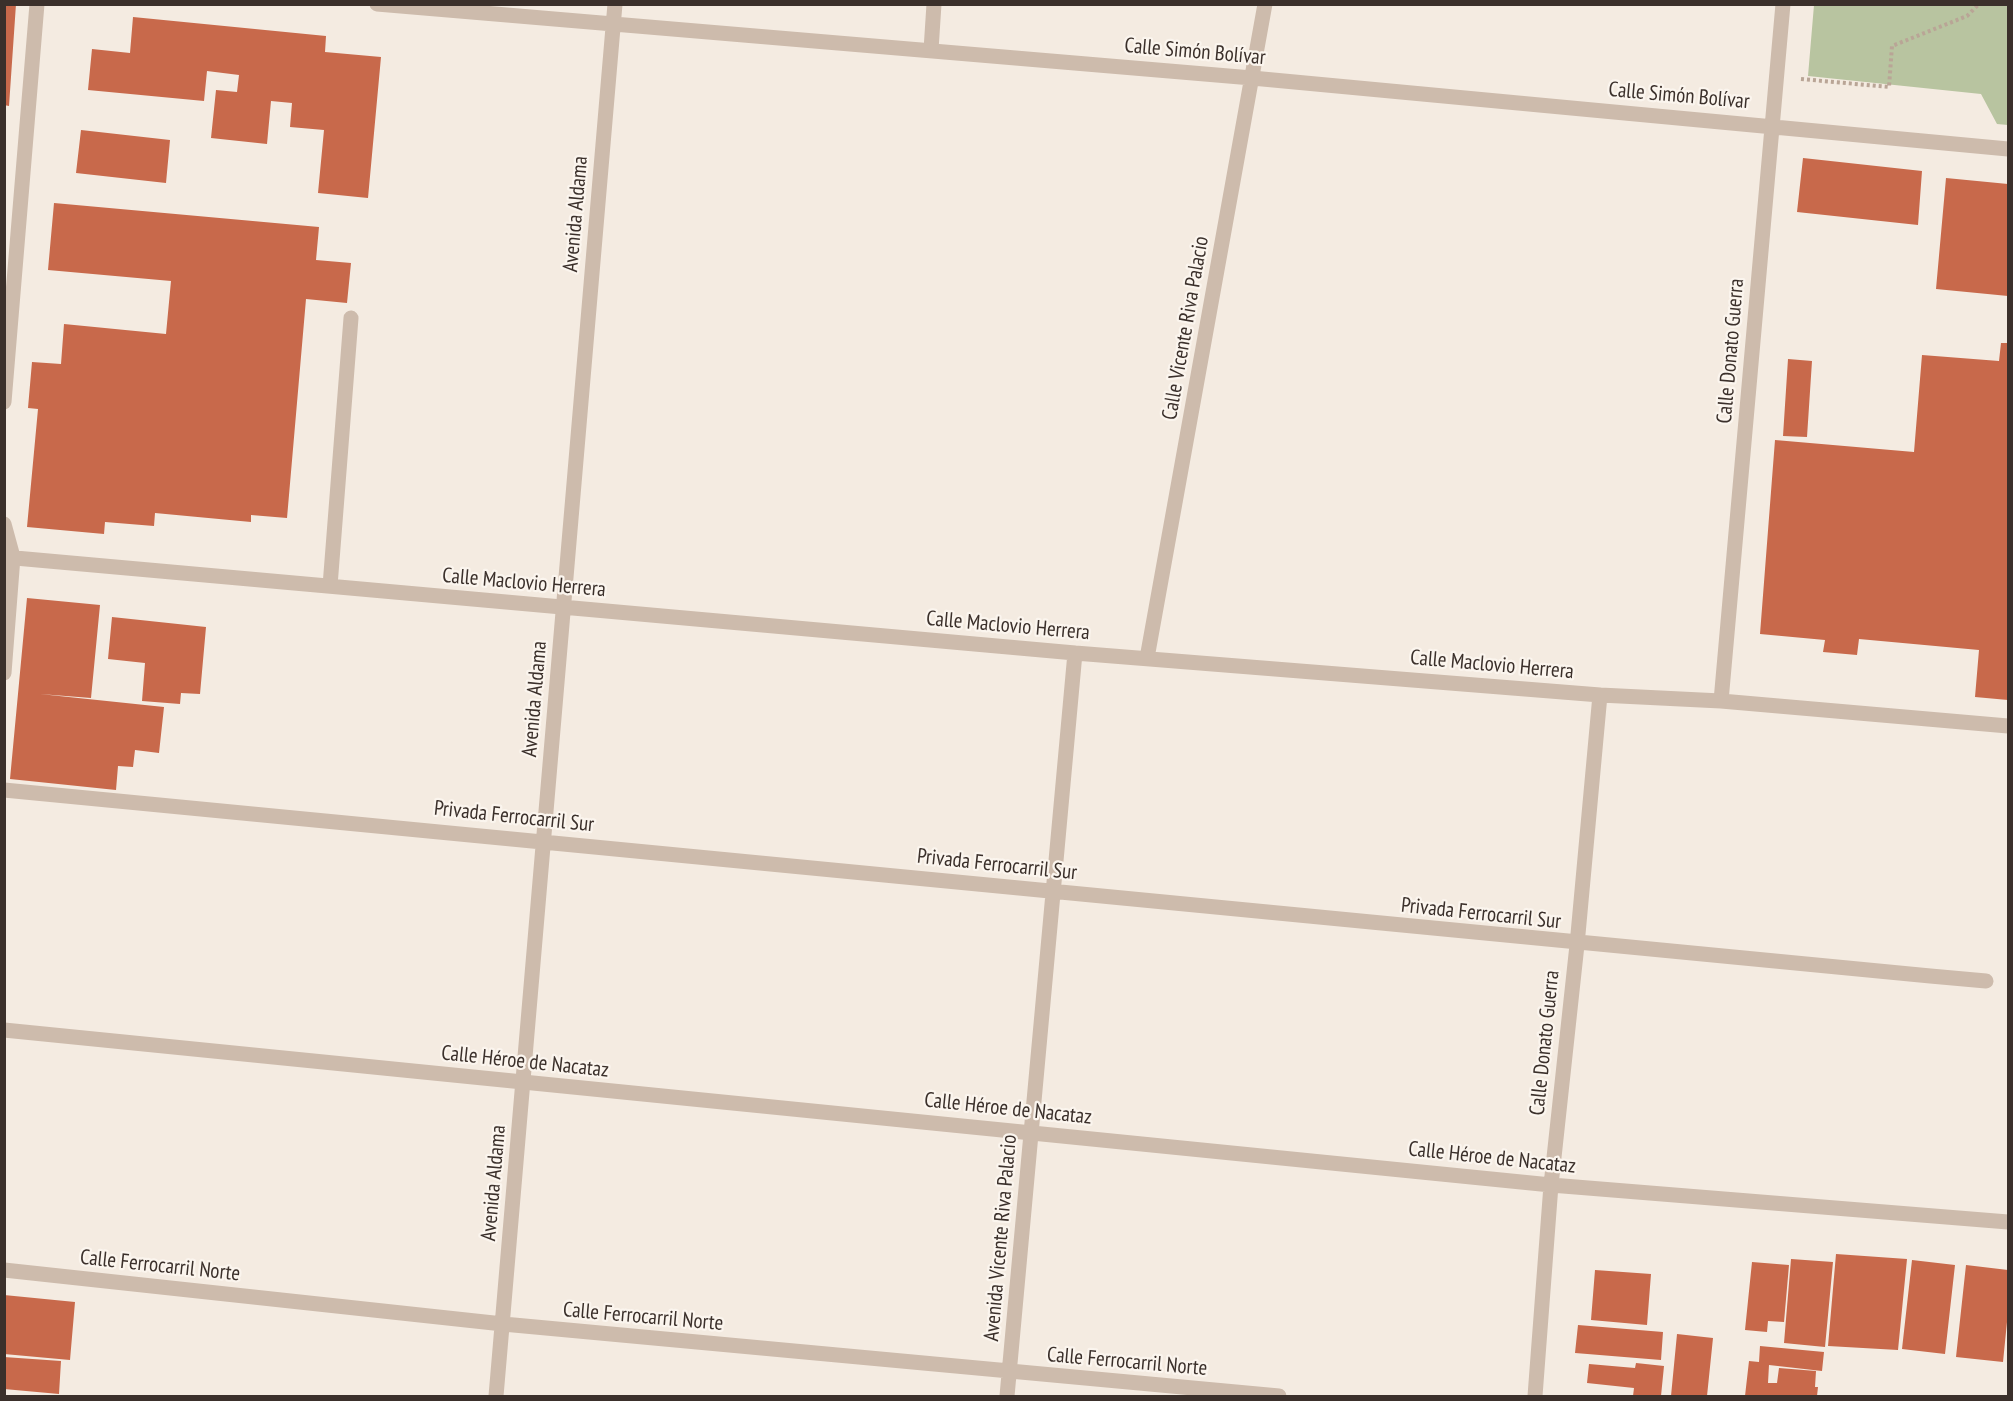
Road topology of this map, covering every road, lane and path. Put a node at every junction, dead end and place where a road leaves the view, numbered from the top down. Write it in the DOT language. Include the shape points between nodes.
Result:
graph roads {
  1 [pos="37,4"];
  2 [pos="377,4"];
  3 [pos="615,4"];
  4 [pos="934,4"];
  5 [pos="1265,4"];
  6 [pos="1783,4"];
  7 [pos="1979,4"];
  8 [pos="613,23"];
  9 [pos="931,50"];
  10 [pos="1777,77"];
  11 [pos="1252,78"];
  12 [pos="1773,126"];
  13 [pos="2008,149"];
  14 [pos="351,318"];
  15 [pos="4,402"];
  16 [pos="4,524"];
  17 [pos="9,557"];
  18 [pos="330,586"];
  19 [pos="564,607"];
  20 [pos="1075,653"];
  21 [pos="1147,658"];
  22 [pos="4,673"];
  23 [pos="1600,694"];
  24 [pos="1721,701"];
  25 [pos="2008,726"];
  26 [pos="4,790"];
  27 [pos="544,841"];
  28 [pos="1052,892"];
  29 [pos="1577,945"];
  30 [pos="1986,981"];
  31 [pos="4,1030"];
  32 [pos="524,1083"];
  33 [pos="1032,1132"];
  34 [pos="1551,1185"];
  35 [pos="2008,1222"];
  36 [pos="4,1270"];
  37 [pos="503,1324"];
  38 [pos="1009,1373"];
  39 [pos="496,1396"];
  40 [pos="1007,1396"];
  41 [pos="1279,1396"];
  42 [pos="1535,1396"];
  1 -- 15 [label="street"];
  2 -- 8 [label="street, Calle Simón Bolívar"];
  3 -- 8 [label="street, Avenida Aldama"];
  4 -- 9 [label="street"];
  5 -- 11 [label="street, Calle Vicente Riva Palacio"];
  6 -- 10 [label="street, Calle Donato Guerra"];
  7 -- 10 [label="path" via="1967,16 1892,46 1889,87"];
  8 -- 9 [label="street, Calle Simón Bolívar"];
  8 -- 19 [label="street, Avenida Aldama"];
  9 -- 11 [label="street, Calle Simón Bolívar"];
  10 -- 12 [label="street, Calle Donato Guerra"];
  11 -- 12 [label="street, Calle Simón Bolívar"];
  11 -- 21 [label="street, Calle Vicente Riva Palacio"];
  12 -- 13 [label="street, Calle Simón Bolívar"];
  12 -- 24 [label="street, Calle Donato Guerra"];
  14 -- 18 [label="street"];
  16 -- 17 [label="street"];
  17 -- 18 [label="street, Calle Maclovio Herrera"];
  17 -- 22 [label="street"];
  18 -- 19 [label="street, Calle Maclovio Herrera"];
  19 -- 20 [label="street, Calle Maclovio Herrera"];
  19 -- 27 [label="street, Avenida Aldama"];
  20 -- 21 [label="street, Calle Maclovio Herrera"];
  20 -- 28 [label="street, Avenida Vicente Riva Palacio"];
  21 -- 23 [label="street, Calle Maclovio Herrera"];
  23 -- 24 [label="street, Calle Maclovio Herrera"];
  23 -- 29 [label="street, Calle Donato Guerra"];
  24 -- 25 [label="street, Calle Maclovio Herrera"];
  26 -- 27 [label="street, Privada Ferrocarril Sur"];
  27 -- 28 [label="street, Privada Ferrocarril Sur"];
  27 -- 32 [label="street, Avenida Aldama"];
  28 -- 29 [label="street, Privada Ferrocarril Sur"];
  28 -- 33 [label="street, Avenida Vicente Riva Palacio"];
  29 -- 30 [label="street, Privada Ferrocarril Sur"];
  29 -- 34 [label="street, Calle Donato Guerra"];
  31 -- 32 [label="street, Calle Héroe de Nacataz"];
  32 -- 33 [label="street, Calle Héroe de Nacataz"];
  32 -- 37 [label="street, Avenida Aldama"];
  33 -- 34 [label="street, Calle Héroe de Nacataz"];
  33 -- 38 [label="street, Avenida Vicente Riva Palacio"];
  34 -- 35 [label="street, Calle Héroe de Nacataz"];
  34 -- 42 [label="street, Calle Donato Guerra"];
  36 -- 37 [label="street, Calle Ferrocarril Norte"];
  37 -- 38 [label="street, Calle Ferrocarril Norte"];
  37 -- 39 [label="street, Avenida Aldama"];
  38 -- 40 [label="street, Avenida Vicente Riva Palacio"];
  38 -- 41 [label="street, Calle Ferrocarril Norte"];
}
